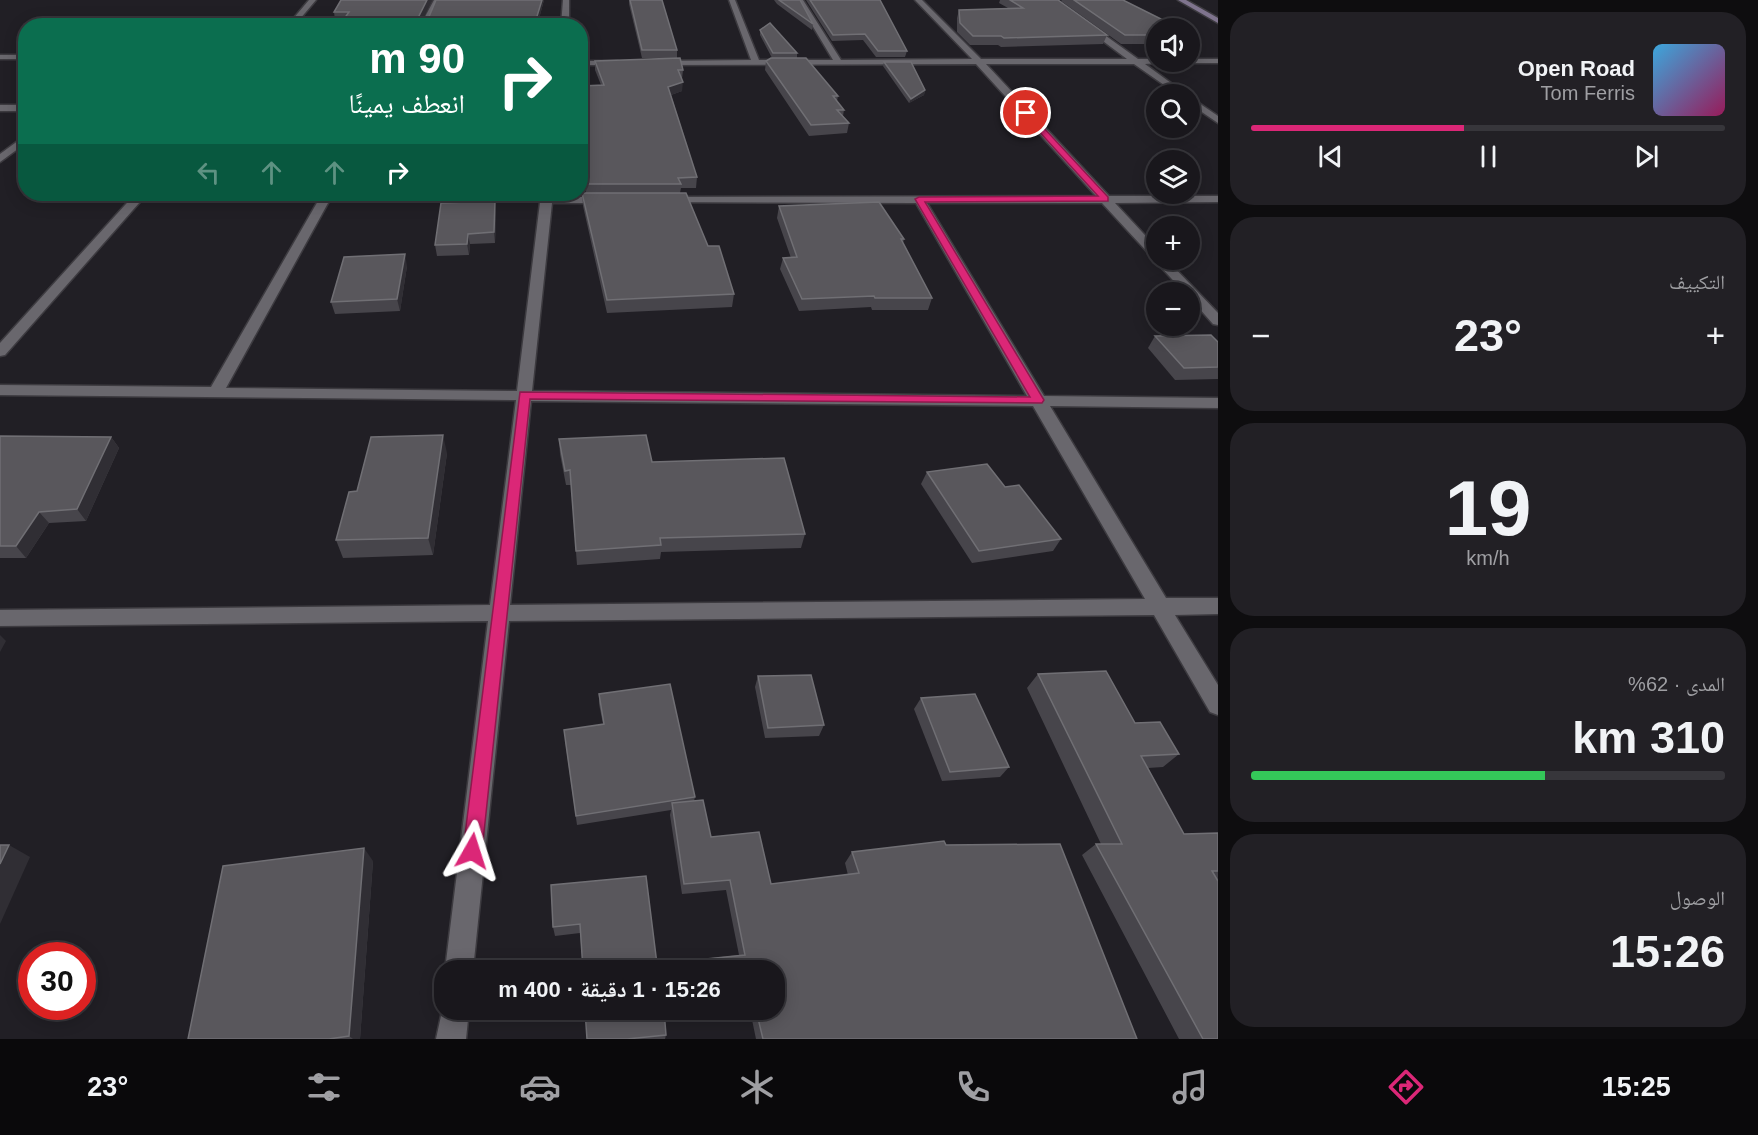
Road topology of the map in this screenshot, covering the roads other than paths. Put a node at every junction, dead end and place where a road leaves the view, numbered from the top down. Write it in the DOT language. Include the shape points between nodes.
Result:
graph roads {
  1 [pos="314,0"];
  2 [pos="437,0"];
  3 [pos="566,0"];
  4 [pos="732,0"];
  5 [pos="800,0"];
  6 [pos="918,0"];
  7 [pos="1051,0"];
  8 [pos="1181,0"];
  9 [pos="297,18"];
  10 [pos="427,18"];
  11 [pos="565,18"];
  12 [pos="1218,21"];
  13 [pos="0,57"];
  14 [pos="18,57"];
  15 [pos="1136,61"];
  16 [pos="1146,61"];
  17 [pos="1200,61"];
  18 [pos="1218,61"];
  19 [pos="756,62"];
  20 [pos="837,62"];
  21 [pos="979,62"];
  22 [pos="588,63"];
  23 [pos="627,63"];
  24 [pos="651,63"];
  25 [pos="1168,84"];
  26 [pos="1200,107"];
  27 [pos="0,108"];
  28 [pos="18,108"];
  29 [pos="1218,120"];
  30 [pos="18,144"];
  31 [pos="0,159"];
  32 [pos="588,199"];
  33 [pos="919,199"];
  34 [pos="1105,199"];
  35 [pos="1218,199"];
  36 [pos="616,200"];
  37 [pos="651,200"];
  38 [pos="135,201"];
  39 [pos="324,201"];
  40 [pos="547,201"];
  41 [pos="1146,243"];
  42 [pos="1170,270"];
  43 [pos="1218,321"];
  44 [pos="0,352"];
  45 [pos="0,390"];
  46 [pos="216,392"];
  47 [pos="524,395"];
  48 [pos="1038,400"];
  49 [pos="1218,403"];
  50 [pos="1218,606"];
  51 [pos="1160,607"];
  52 [pos="500,613"];
  53 [pos="0,618"];
  54 [pos="1218,705"];
  55 [pos="460,960"];
  56 [pos="454,1020"];
  57 [pos="451,1039"];
  1 -- 9 [label="street"];
  2 -- 10 [label="street"];
  3 -- 11 [label="street"];
  4 -- 19 [label="street"];
  5 -- 20 [label="street"];
  6 -- 21 [label="street"];
  7 -- 15 [label="street"];
  8 -- 12 [label="main road"];
  13 -- 14 [label="street"];
  15 -- 16 [label="street"];
  15 -- 21 [label="street"];
  15 -- 25 [label="street"];
  17 -- 18 [label="street"];
  19 -- 20 [label="street"];
  19 -- 24 [label="street"];
  20 -- 21 [label="street"];
  21 -- 34 [label="street"];
  22 -- 23 [label="street"];
  26 -- 29 [label="street"];
  27 -- 28 [label="street"];
  30 -- 31 [label="street"];
  32 -- 36 [label="street"];
  33 -- 34 [label="street"];
  33 -- 37 [label="street"];
  33 -- 48 [label="street"];
  34 -- 35 [label="street"];
  34 -- 41 [label="street"];
  38 -- 44 [label="street"];
  39 -- 46 [label="street"];
  40 -- 47 [label="street"];
  42 -- 43 [label="street"];
  45 -- 46 [label="street"];
  46 -- 47 [label="street"];
  47 -- 48 [label="street"];
  47 -- 52 [label="street"];
  48 -- 49 [label="street"];
  48 -- 51 [label="street"];
  50 -- 51 [label="street"];
  51 -- 52 [label="street"];
  51 -- 54 [label="street"];
  52 -- 53 [label="street"];
  52 -- 55 [label="street"];
  56 -- 57 [label="street"];
}
